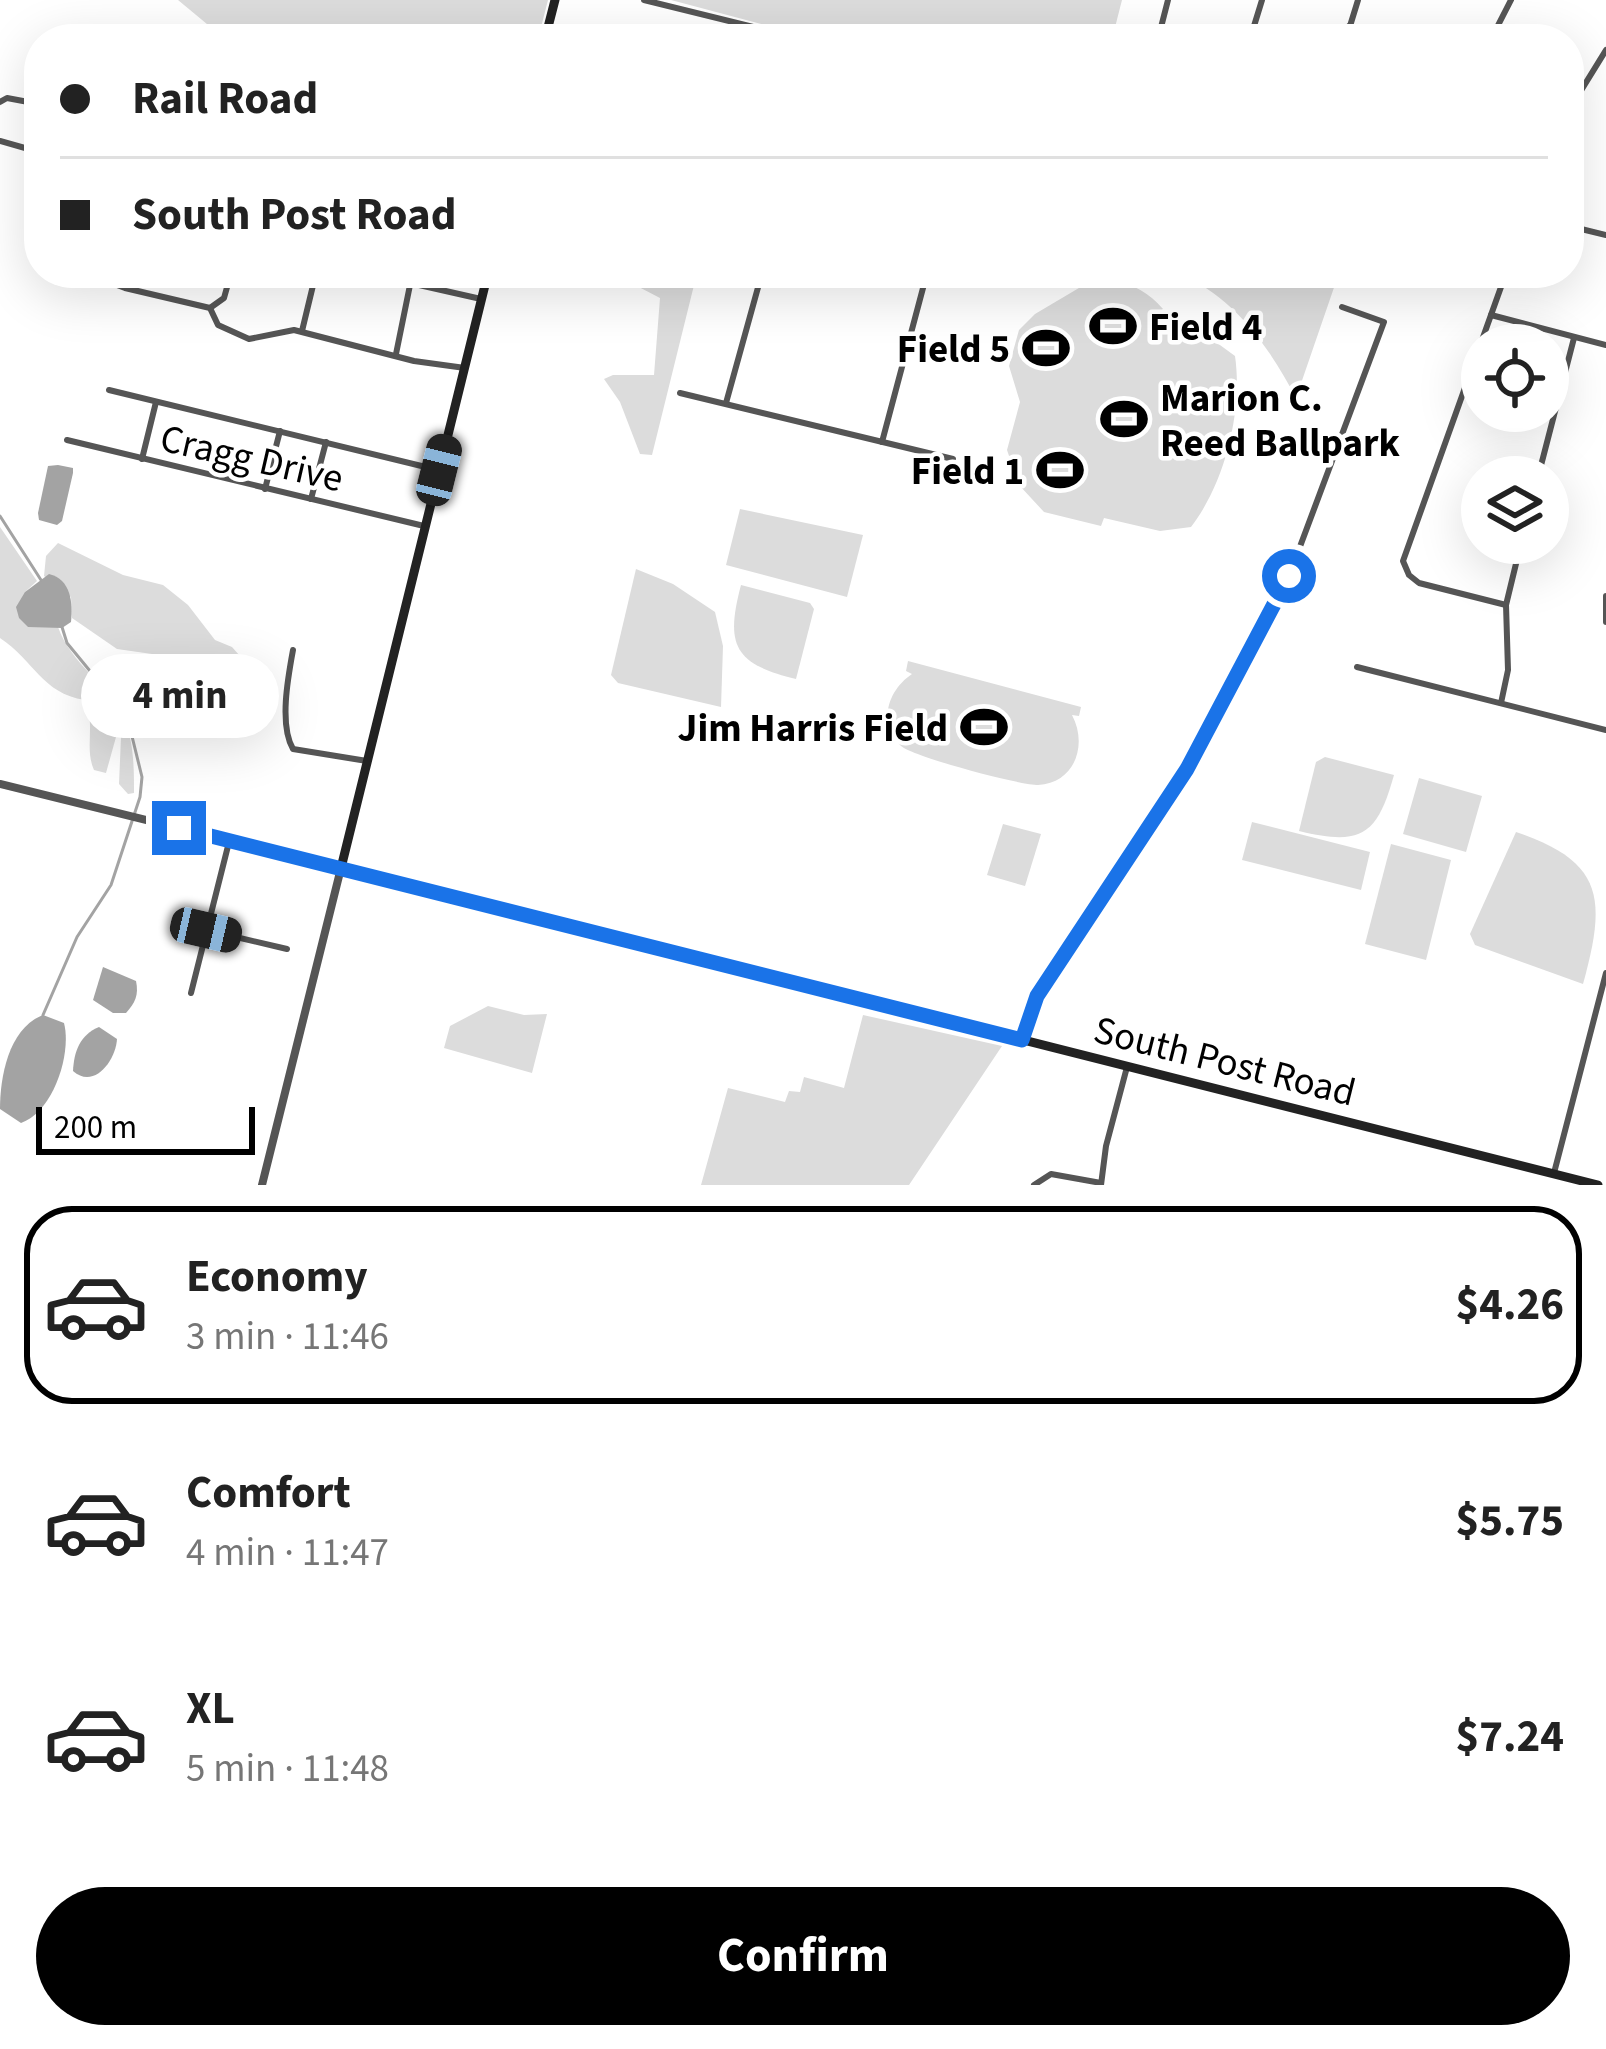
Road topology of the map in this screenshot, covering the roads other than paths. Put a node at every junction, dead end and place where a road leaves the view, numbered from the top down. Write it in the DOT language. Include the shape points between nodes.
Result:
graph roads {
  1 [pos="644,0"];
  2 [pos="741,24"];
  3 [pos="1606,50"];
  4 [pos="1584,86"];
  5 [pos="123,288"];
  6 [pos="227,288"];
  7 [pos="312,288"];
  8 [pos="409,288"];
  9 [pos="425,288"];
  10 [pos="485,288"];
  11 [pos="758,288"];
  12 [pos="923,288"];
  13 [pos="1501,288"];
  14 [pos="482,299"];
  15 [pos="1342,307"];
  16 [pos="210,308"];
  17 [pos="1491,314"];
  18 [pos="302,332"];
  19 [pos="1574,338"];
  20 [pos="1606,345"];
  21 [pos="396,354"];
  22 [pos="464,368"];
  23 [pos="109,390"];
  24 [pos="680,393"];
  25 [pos="156,401"];
  26 [pos="726,404"];
  27 [pos="280,431"];
  28 [pos="67,440"];
  29 [pos="326,442"];
  30 [pos="882,442"];
  31 [pos="1543,456"];
  32 [pos="952,458"];
  33 [pos="142,459"];
  34 [pos="439,470"];
  35 [pos="265,489"];
  36 [pos="311,499"];
  37 [pos="424,526"];
  38 [pos="1516,564"];
  39 [pos="1606,596"];
  40 [pos="1506,604"];
  41 [pos="1606,622"];
  42 [pos="293,650"];
  43 [pos="1358,667"];
  44 [pos="1501,703"];
  45 [pos="1606,730"];
  46 [pos="367,761"];
  47 [pos="0,784"];
  48 [pos="229,842"];
  49 [pos="340,868"];
  50 [pos="206,930"];
  51 [pos="287,949"];
  52 [pos="1606,974"];
  53 [pos="191,993"];
  54 [pos="1022,1040"];
  55 [pos="1127,1066"];
  56 [pos="1554,1174"];
  57 [pos="1101,1184"];
  58 [pos="262,1185"];
  59 [pos="1034,1185"];
  60 [pos="1598,1185"];
  1 -- 2 [label="street"];
  3 -- 4 [label="street"];
  5 -- 16 [label="street"];
  6 -- 16 [label="street"];
  7 -- 18 [label="street"];
  8 -- 21 [label="street"];
  9 -- 14 [label="street"];
  10 -- 14 [label="main road"];
  11 -- 26 [label="street"];
  12 -- 30 [label="street"];
  13 -- 17 [label="street"];
  14 -- 22 [label="main road"];
  15 -- 54 [label="street" via="1384,322 1303,544 1187,769 1037,996"];
  16 -- 18 [label="street" via="218,325 249,339"];
  17 -- 19 [label="street"];
  17 -- 40 [label="street" via="1403,561 1419,583"];
  18 -- 21 [label="street"];
  19 -- 20 [label="street"];
  19 -- 31 [label="street"];
  21 -- 22 [label="street"];
  22 -- 34 [label="main road"];
  23 -- 25 [label="street"];
  24 -- 26 [label="street"];
  25 -- 27 [label="street"];
  25 -- 33 [label="street"];
  26 -- 30 [label="street"];
  27 -- 29 [label="street"];
  27 -- 35 [label="street"];
  28 -- 33 [label="street, Cragg Drive"];
  29 -- 34 [label="street"];
  29 -- 36 [label="street"];
  30 -- 32 [label="street"];
  33 -- 35 [label="street, Cragg Drive"];
  34 -- 37 [label="main road"];
  35 -- 36 [label="street, Cragg Drive"];
  36 -- 37 [label="street, Cragg Drive"];
  37 -- 46 [label="main road"];
  38 -- 40 [label="street"];
  39 -- 41 [label="street"];
  40 -- 44 [label="street"];
  42 -- 46 [label="street" via="293,749"];
  43 -- 44 [label="street"];
  44 -- 45 [label="street"];
  46 -- 49 [label="main road"];
  47 -- 48 [label="street, South Post Road"];
  48 -- 49 [label="street, South Post Road"];
  48 -- 50 [label="street"];
  49 -- 54 [label="main road, South Post Road"];
  49 -- 58 [label="street"];
  50 -- 51 [label="street"];
  50 -- 53 [label="street"];
  52 -- 56 [label="street"];
  54 -- 55 [label="main road, South Post Road"];
  55 -- 56 [label="main road, South Post Road"];
  55 -- 57 [label="street"];
  56 -- 60 [label="main road, South Post Road"];
  57 -- 59 [label="street" via="1052,1174"];
}
